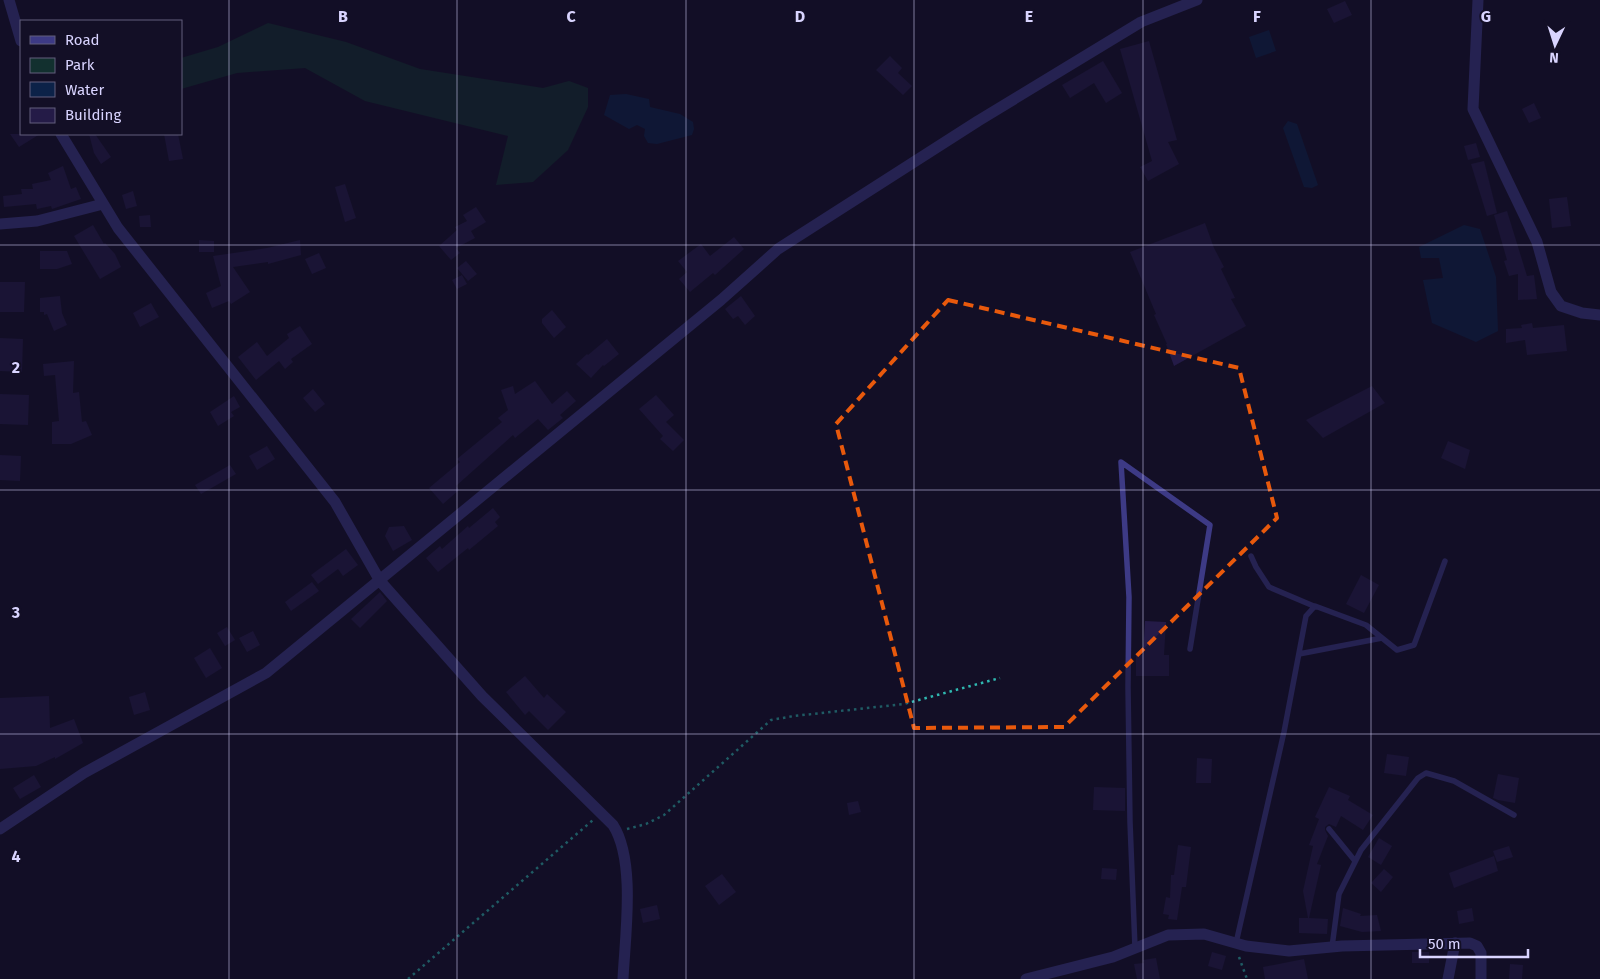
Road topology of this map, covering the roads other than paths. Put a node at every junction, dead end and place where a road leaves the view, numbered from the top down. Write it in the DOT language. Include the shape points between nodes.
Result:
graph roads {
  1 [pos="9,0"];
  2 [pos="1197,0"];
  3 [pos="1478,0"];
  4 [pos="20,38"];
  5 [pos="62,135"];
  6 [pos="103,204"];
  7 [pos="0,224"];
  8 [pos="1600,315"];
  9 [pos="1251,556"];
  10 [pos="1445,561"];
  11 [pos="380,581"];
  12 [pos="1321,608"];
  13 [pos="1382,638"];
  14 [pos="1190,649"];
  15 [pos="1299,654"];
  16 [pos="1514,815"];
  17 [pos="0,829"];
  18 [pos="1329,829"];
  19 [pos="1355,861"];
  20 [pos="1232,942"];
  21 [pos="1454,943"];
  22 [pos="1332,947"];
  23 [pos="1135,948"];
  24 [pos="1046,976"];
  25 [pos="623,979"];
  26 [pos="1026,979"];
  27 [pos="1448,979"];
  28 [pos="1481,979"];
  1 -- 4 [label="street"];
  2 -- 11 [label="street" via="1141,22 778,249 722,300"];
  3 -- 8 [label="street" via="1473,108 1537,242 1550,292 1562,306"];
  5 -- 6 [label="street"];
  6 -- 7 [label="street" via="37,221"];
  6 -- 11 [label="street" via="124,236 335,502"];
  9 -- 12 [label="lane" via="1269,587"];
  10 -- 13 [label="lane" via="1414,645 1397,650"];
  11 -- 17 [label="street" via="266,673 84,773"];
  11 -- 25 [label="street" via="482,696 616,831 626,860"];
  12 -- 13 [label="lane" via="1366,626"];
  12 -- 15 [label="lane" via="1315,606 1306,616"];
  13 -- 15 [label="lane"];
  14 -- 23 [label="lane" via="1210,525 1121,462 1130,597 1128,687"];
  15 -- 20 [label="lane" via="1284,732"];
  16 -- 19 [label="lane" via="1454,781 1426,773 1418,778"];
  18 -- 19 [label="lane"];
  19 -- 22 [label="lane" via="1339,894"];
  20 -- 22 [label="street" via="1289,952"];
  20 -- 23 [label="street" via="1204,934 1168,935"];
  21 -- 22 [label="street"];
  21 -- 27 [label="street"];
  21 -- 28 [label="street" via="1477,946 1481,953"];
  23 -- 24 [label="street"];
  24 -- 26 [label="street"];
}
